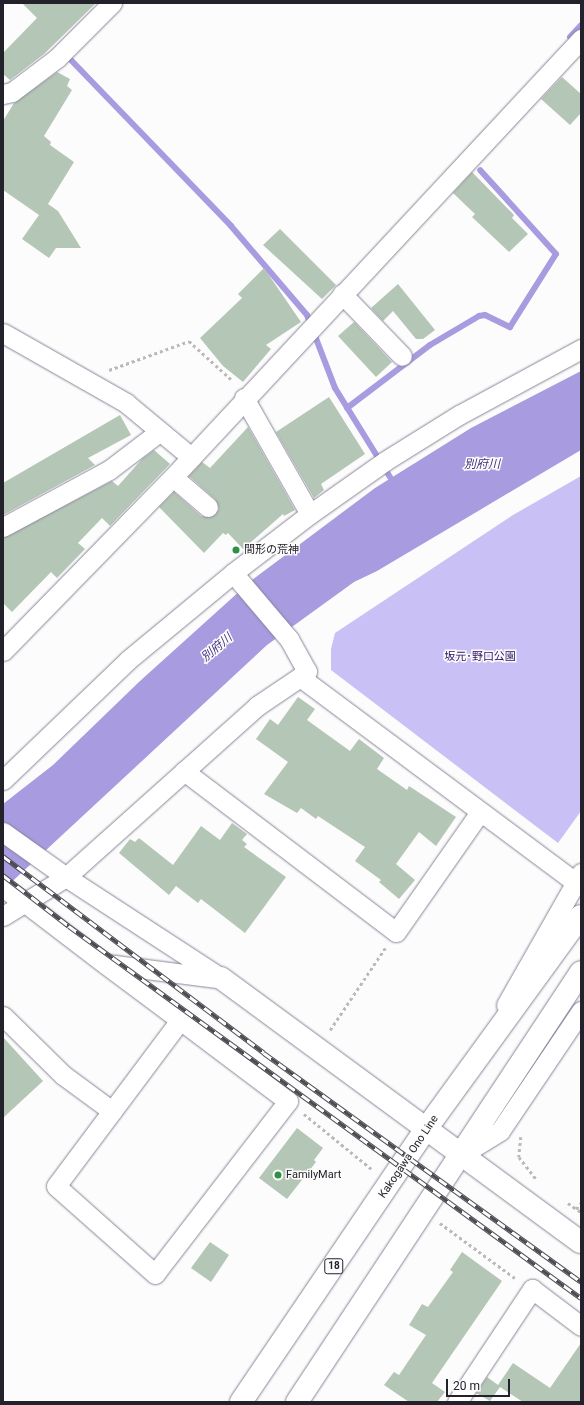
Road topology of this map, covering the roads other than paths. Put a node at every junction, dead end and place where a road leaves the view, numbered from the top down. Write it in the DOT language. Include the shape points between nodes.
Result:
graph roads {
  1 [pos="112,3"];
  2 [pos="581,39"];
  3 [pos="3,94"];
  4 [pos="342,294"];
  5 [pos="3,333"];
  6 [pos="581,349"];
  7 [pos="402,356"];
  8 [pos="246,396"];
  9 [pos="159,432"];
  10 [pos="191,457"];
  11 [pos="173,476"];
  12 [pos="208,508"];
  13 [pos="310,514"];
  14 [pos="3,527"];
  15 [pos="234,573"];
  16 [pos="3,651"];
  17 [pos="300,677"];
  18 [pos="184,771"];
  19 [pos="3,780"];
  20 [pos="480,812"];
  21 [pos="3,832"];
  22 [pos="66,877"];
  23 [pos="578,877"];
  24 [pos="13,894"];
  25 [pos="3,916"];
  26 [pos="581,916"];
  27 [pos="106,964"];
  28 [pos="581,972"];
  29 [pos="221,978"];
  30 [pos="581,1011"];
  31 [pos="3,1016"];
  32 [pos="180,1020"];
  33 [pos="468,1074"];
  34 [pos="112,1111"];
  35 [pos="426,1129"];
  36 [pos="461,1155"];
  37 [pos="581,1242"];
  38 [pos="581,1326"];
  39 [pos="241,1402"];
  40 [pos="298,1402"];
  41 [pos="457,1402"];
  1 -- 3 [label="street" via="57,58 12,92"];
  2 -- 4 [label="street"];
  4 -- 7 [label="street"];
  4 -- 8 [label="street"];
  5 -- 9 [label="street" via="126,402"];
  6 -- 13 [label="street" via="459,415 379,465"];
  8 -- 10 [label="street"];
  8 -- 13 [label="street"];
  9 -- 10 [label="street"];
  9 -- 14 [label="street" via="109,470"];
  10 -- 11 [label="street"];
  11 -- 12 [label="street"];
  11 -- 16 [label="street"];
  13 -- 15 [label="street"];
  15 -- 17 [label="street" via="289,639 308,671"];
  15 -- 19 [label="street" via="128,660"];
  17 -- 18 [label="street" via="257,706"];
  17 -- 20 [label="street"];
  18 -- 20 [label="street" via="396,932"];
  18 -- 22 [label="street"];
  20 -- 23 [label="street"];
  21 -- 22 [label="street"];
  22 -- 24 [label="street"];
  22 -- 29 [label="street"];
  23 -- 33 [label="street"];
  24 -- 25 [label="street"];
  24 -- 27 [label="street"];
  26 -- 33 [label="main road, Kakogawa Ono Line / 18"];
  27 -- 29 [label="street"];
  27 -- 32 [label="street"];
  28 -- 36 [label="main road"];
  29 -- 35 [label="main road"];
  30 -- 36 [label="street" via="500,1131"];
  31 -- 34 [label="street" via="64,1075"];
  32 -- 34 [label="street"];
  32 -- 34 [label="street" via="288,1101 155,1274 56,1186"];
  33 -- 35 [label="main road, Kakogawa Ono Line / 18"];
  35 -- 36 [label="main road"];
  35 -- 39 [label="main road, Kakogawa Ono Line / 18"];
  36 -- 37 [label="main road"];
  36 -- 40 [label="main road"];
  38 -- 41 [label="street" via="532,1289"];
}
